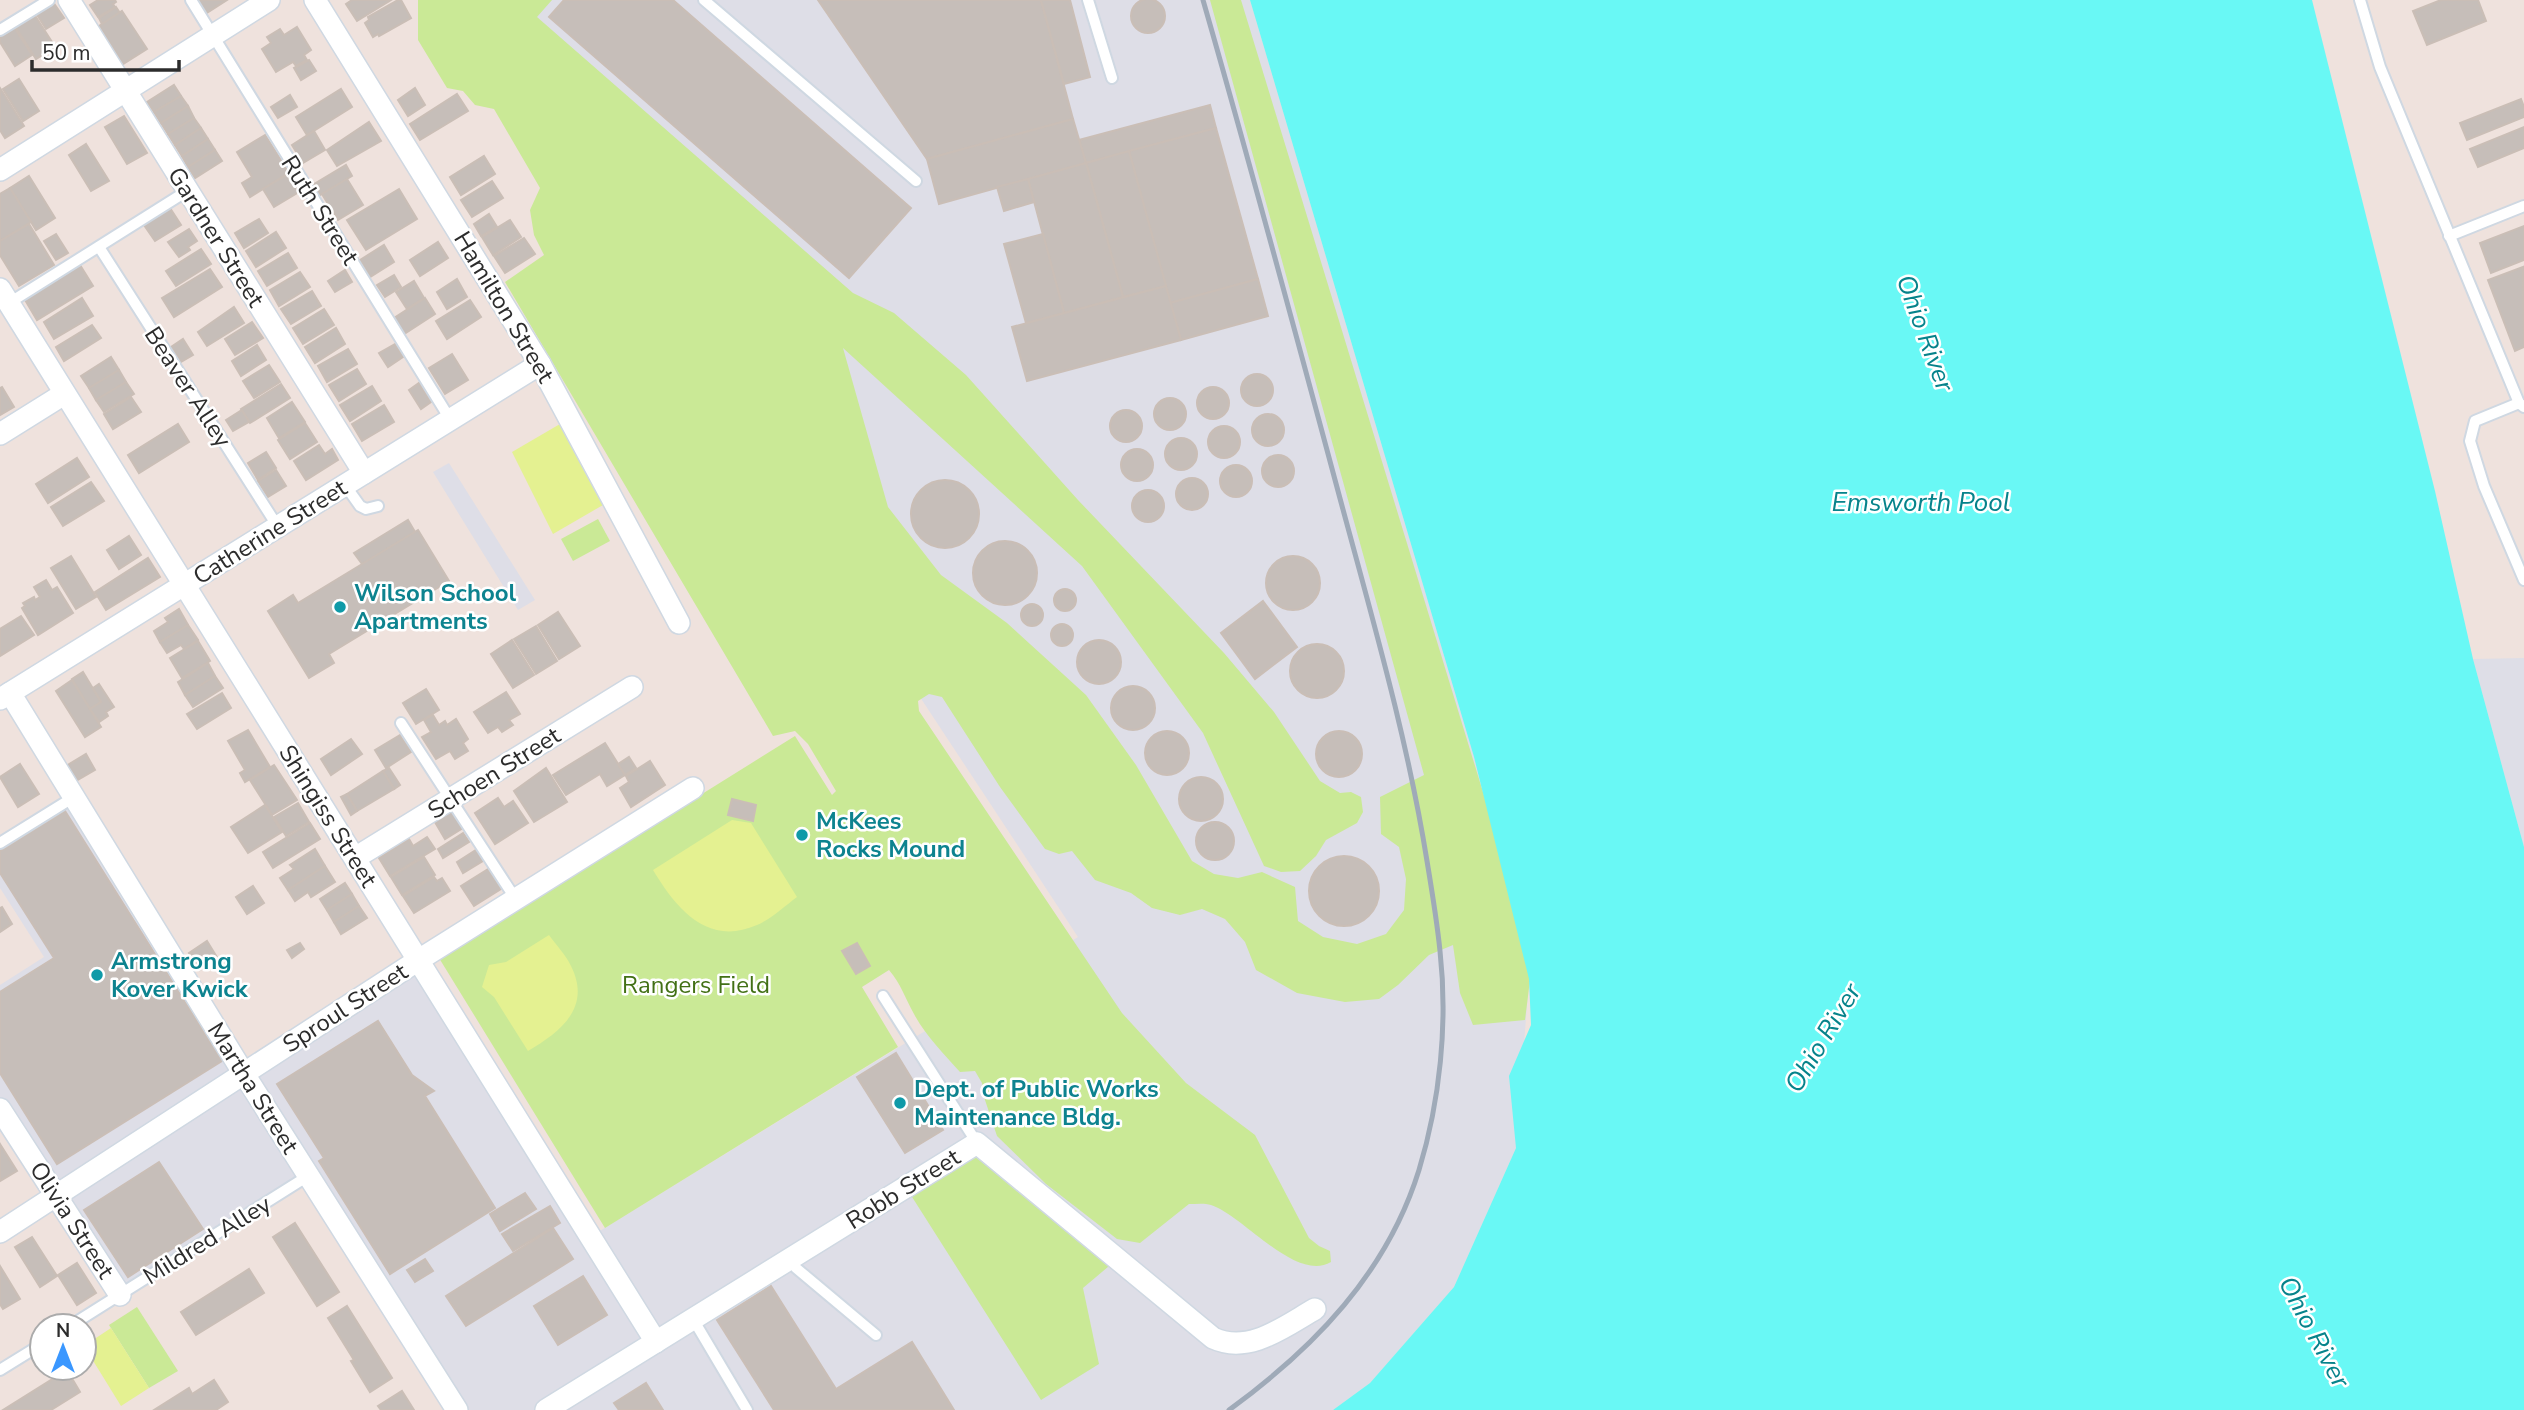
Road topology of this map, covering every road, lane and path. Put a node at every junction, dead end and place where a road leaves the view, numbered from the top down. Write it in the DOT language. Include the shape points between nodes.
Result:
graph roads {
  1 [pos="48,0"];
  2 [pos="69,0"];
  3 [pos="191,0"];
  4 [pos="269,0"];
  5 [pos="315,0"];
  6 [pos="704,0"];
  7 [pos="1088,0"];
  8 [pos="2360,0"];
  9 [pos="0,30"];
  10 [pos="212,36"];
  11 [pos="1112,78"];
  12 [pos="125,92"];
  13 [pos="0,170"];
  14 [pos="916,181"];
  15 [pos="187,191"];
  16 [pos="2524,206"];
  17 [pos="2449,236"];
  18 [pos="99,247"];
  19 [pos="4,296"];
  20 [pos="540,364"];
  21 [pos="64,394"];
  22 [pos="2521,405"];
  23 [pos="450,419"];
  24 [pos="0,434"];
  25 [pos="364,473"];
  26 [pos="345,485"];
  27 [pos="378,506"];
  28 [pos="278,527"];
  29 [pos="2524,580"];
  30 [pos="183,586"];
  31 [pos="679,623"];
  32 [pos="632,687"];
  33 [pos="5,696"];
  34 [pos="401,723"];
  35 [pos="693,788"];
  36 [pos="74,797"];
  37 [pos="452,800"];
  38 [pos="0,843"];
  39 [pos="355,858"];
  40 [pos="515,898"];
  41 [pos="417,961"];
  42 [pos="883,996"];
  43 [pos="244,1074"];
  44 [pos="0,1110"];
  45 [pos="977,1143"];
  46 [pos="308,1176"];
  47 [pos="57,1196"];
  48 [pos="0,1232"];
  49 [pos="791,1258"];
  50 [pos="120,1295"];
  51 [pos="1315,1309"];
  52 [pos="93,1312"];
  53 [pos="693,1319"];
  54 [pos="876,1335"];
  55 [pos="656,1342"];
  56 [pos="28,1353"];
  57 [pos="0,1370"];
  58 [pos="457,1410"];
  59 [pos="546,1410"];
  60 [pos="747,1410"];
  1 -- 9 [label="lane"];
  2 -- 12 [label="street, Gardner Street"];
  3 -- 10 [label="lane, Ruth Street"];
  4 -- 10 [label="street"];
  5 -- 20 [label="street, Hamilton Street"];
  6 -- 14 [label="lane"];
  7 -- 11 [label="lane"];
  8 -- 17 [label="lane" via="2380,68"];
  10 -- 12 [label="street"];
  10 -- 23 [label="lane, Ruth Street"];
  12 -- 13 [label="street"];
  12 -- 15 [label="street, Gardner Street"];
  15 -- 18 [label="lane"];
  15 -- 25 [label="street, Gardner Street"];
  16 -- 17 [label="lane"];
  17 -- 22 [label="lane"];
  18 -- 19 [label="lane"];
  18 -- 28 [label="lane, Beaver Alley"];
  19 -- 21 [label="street, Shingiss Street"];
  20 -- 23 [label="street, Catherine Street"];
  20 -- 31 [label="street, Hamilton Street"];
  21 -- 24 [label="street"];
  21 -- 30 [label="street, Shingiss Street"];
  22 -- 29 [label="lane" via="2475,421 2470,441"];
  23 -- 25 [label="street, Catherine Street"];
  25 -- 26 [label="street, Catherine Street"];
  26 -- 27 [label="lane" via="360,506"];
  26 -- 28 [label="street, Catherine Street"];
  28 -- 30 [label="street, Catherine Street"];
  30 -- 33 [label="street, Catherine Street"];
  30 -- 39 [label="street, Shingiss Street"];
  32 -- 37 [label="street, Schoen Street"];
  33 -- 36 [label="street, Martha Street"];
  34 -- 37 [label="lane"];
  35 -- 40 [label="street, Sproul Street"];
  36 -- 38 [label="lane"];
  36 -- 43 [label="street, Martha Street"];
  37 -- 39 [label="street, Schoen Street"];
  37 -- 40 [label="lane"];
  39 -- 41 [label="street, Shingiss Street"];
  40 -- 41 [label="street, Sproul Street"];
  41 -- 43 [label="street, Sproul Street"];
  41 -- 55 [label="street, Shingiss Street"];
  42 -- 45 [label="lane"];
  43 -- 46 [label="street, Martha Street"];
  43 -- 47 [label="street, Sproul Street"];
  44 -- 47 [label="street, Olivia Street"];
  45 -- 49 [label="street, Robb Street"];
  45 -- 51 [label="street, Robb Street" via="1213,1338 1237,1344 1259,1340"];
  46 -- 50 [label="lane, Mildred Alley"];
  46 -- 58 [label="street, Martha Street"];
  47 -- 48 [label="street, Sproul Street"];
  47 -- 50 [label="street, Olivia Street"];
  49 -- 53 [label="street, Robb Street"];
  49 -- 54 [label="lane" via="796,1268"];
  50 -- 52 [label="lane, Mildred Alley"];
  53 -- 55 [label="street, Robb Street"];
  53 -- 60 [label="lane"];
  55 -- 59 [label="street, Robb Street"];
  56 -- 57 [label="lane"];
}
